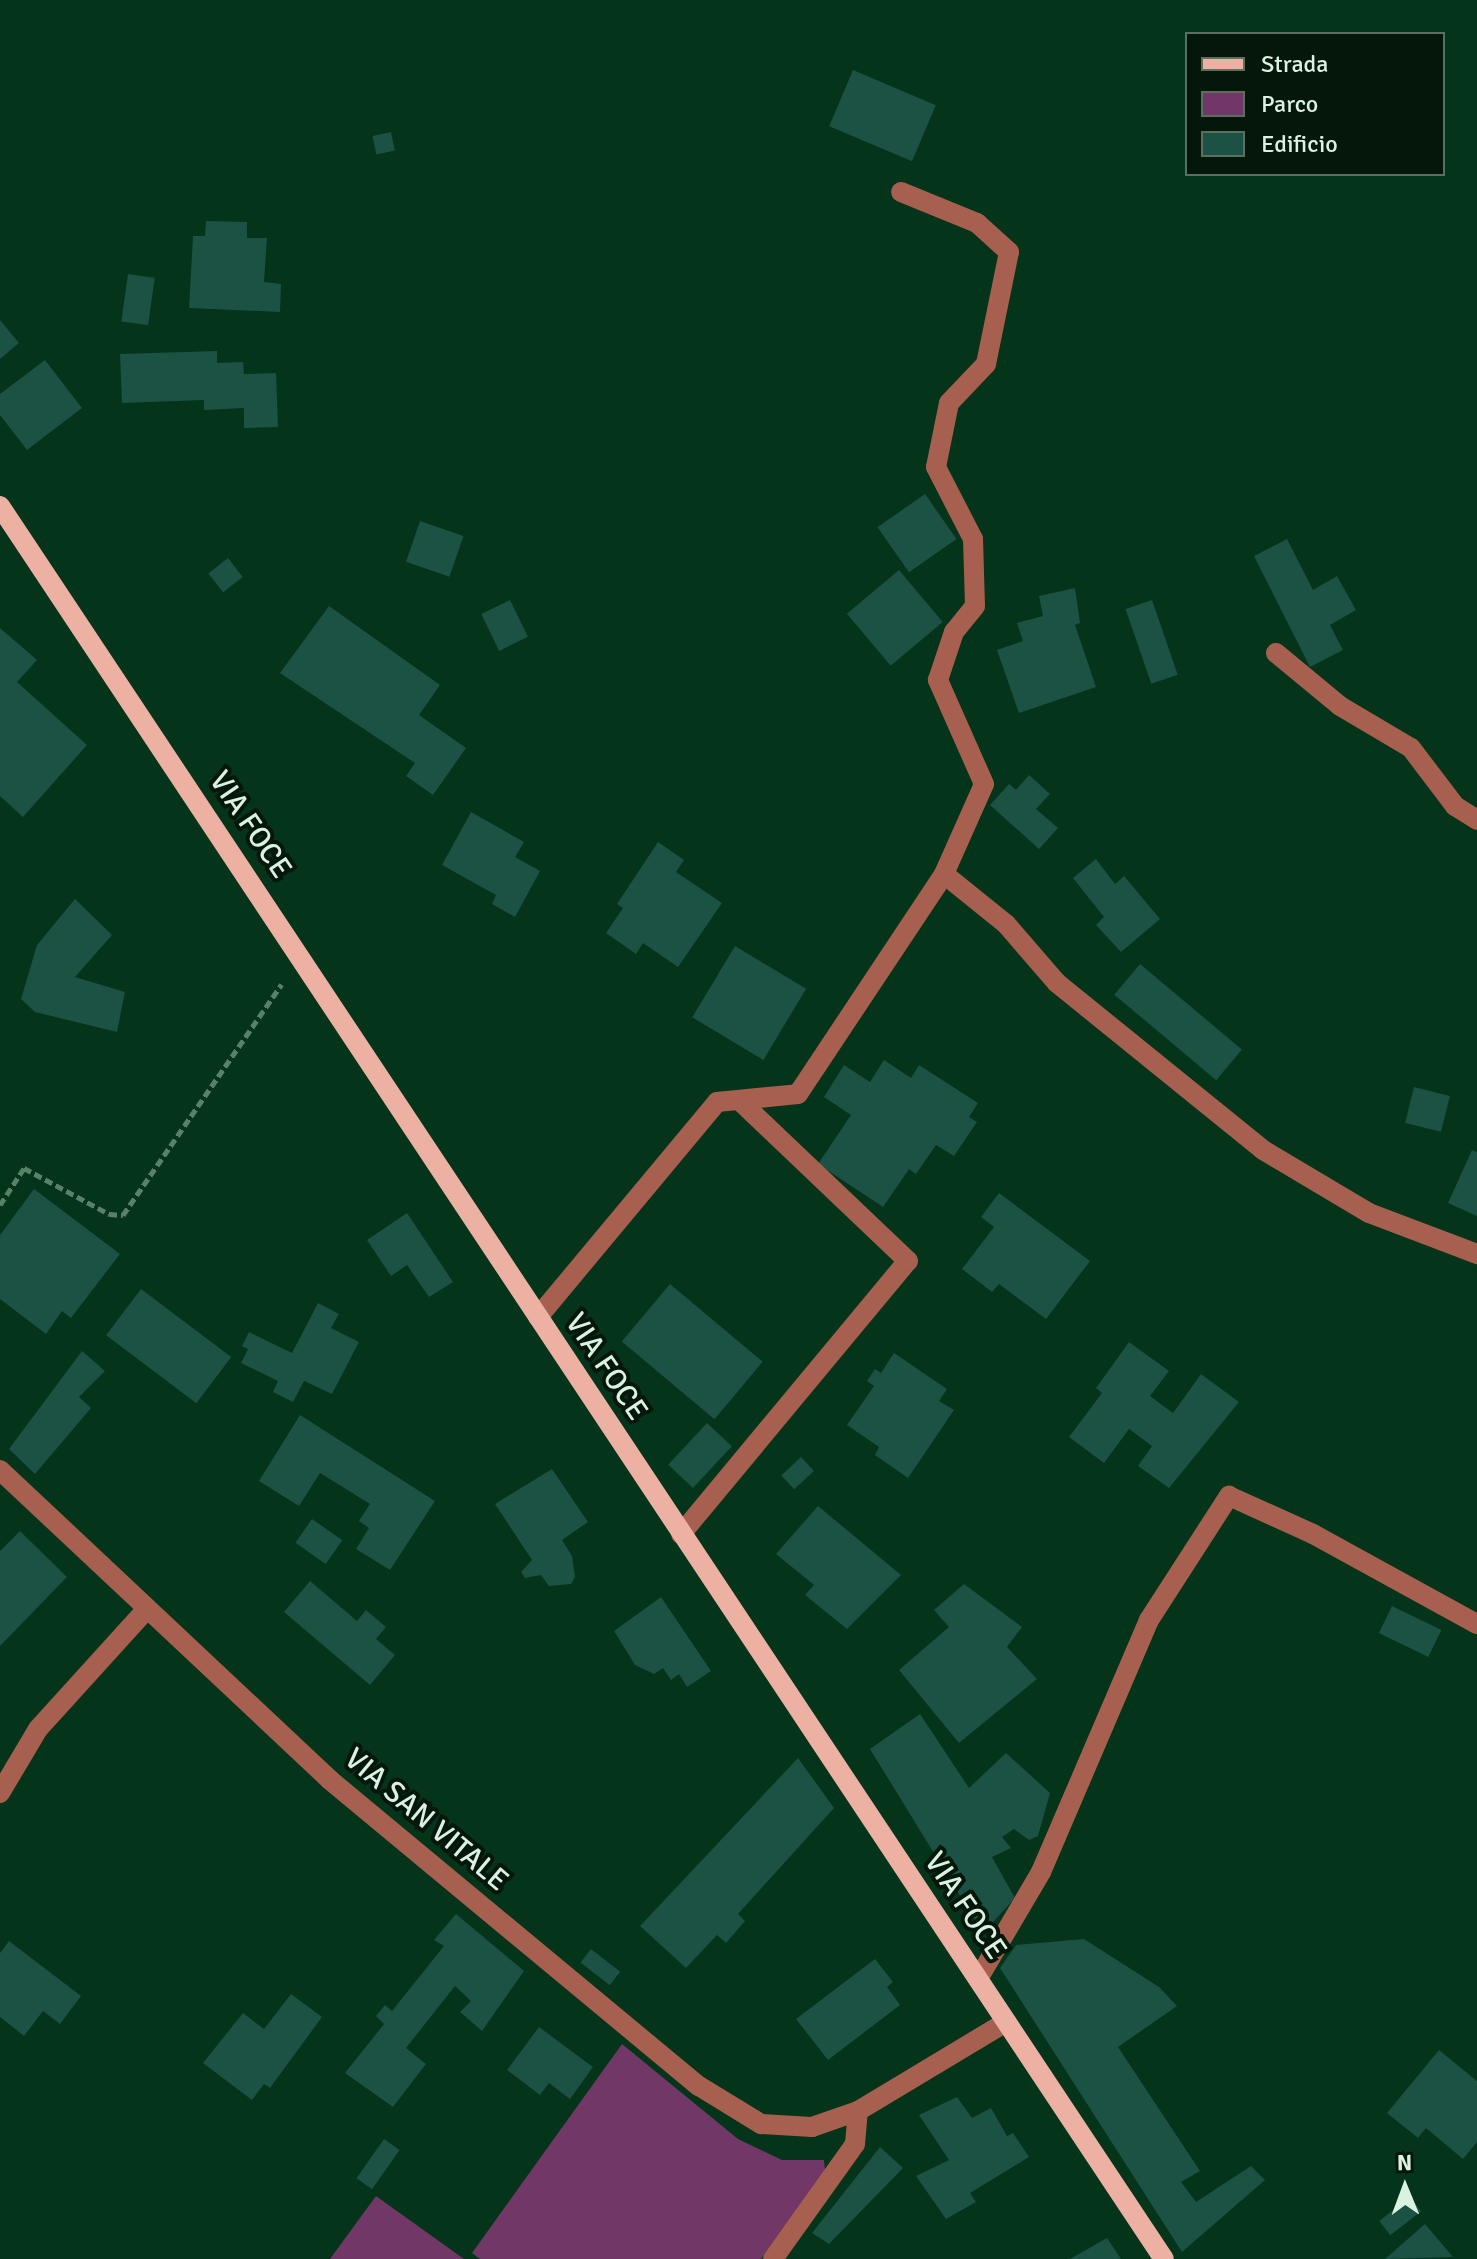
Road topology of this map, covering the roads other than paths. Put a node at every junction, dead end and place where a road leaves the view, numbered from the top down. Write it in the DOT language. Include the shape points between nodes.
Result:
graph roads {
  1 [pos="901,192"];
  2 [pos="0,506"];
  3 [pos="1276,653"];
  4 [pos="1477,820"];
  5 [pos="944,874"];
  6 [pos="739,1100"];
  7 [pos="1477,1254"];
  8 [pos="538,1317"];
  9 [pos="0,1470"];
  10 [pos="681,1534"];
  11 [pos="145,1611"];
  12 [pos="1477,1624"];
  13 [pos="0,1793"];
  14 [pos="978,1979"];
  15 [pos="1006,2022"];
  16 [pos="858,2111"];
  17 [pos="773,2259"];
  18 [pos="1164,2259"];
  1 -- 5 [label="street" via="977,223 1009,252 986,364 949,403 936,467 973,539 975,606 954,632 938,680 984,784"];
  2 -- 8 [label="main road, VIA FOCE"];
  3 -- 4 [label="street" via="1340,706 1411,748 1455,806"];
  5 -- 6 [label="street" via="798,1094"];
  5 -- 7 [label="street" via="1006,924 1057,983 1263,1150 1369,1213"];
  6 -- 8 [label="street" via="717,1102"];
  6 -- 10 [label="street" via="908,1261"];
  8 -- 10 [label="main road, VIA FOCE"];
  9 -- 11 [label="street, VIA SAN VITALE"];
  10 -- 14 [label="main road, VIA FOCE"];
  11 -- 13 [label="street" via="38,1729"];
  11 -- 16 [label="street, VIA SAN VITALE" via="330,1780 699,2086 761,2124 812,2127"];
  12 -- 14 [label="street" via="1313,1534 1229,1496 1149,1620 1041,1872"];
  14 -- 15 [label="main road, VIA FOCE"];
  15 -- 16 [label="street, VIA SAN VITALE"];
  15 -- 18 [label="main road, VIA FOCE"];
  16 -- 17 [label="street" via="855,2144"];
}
